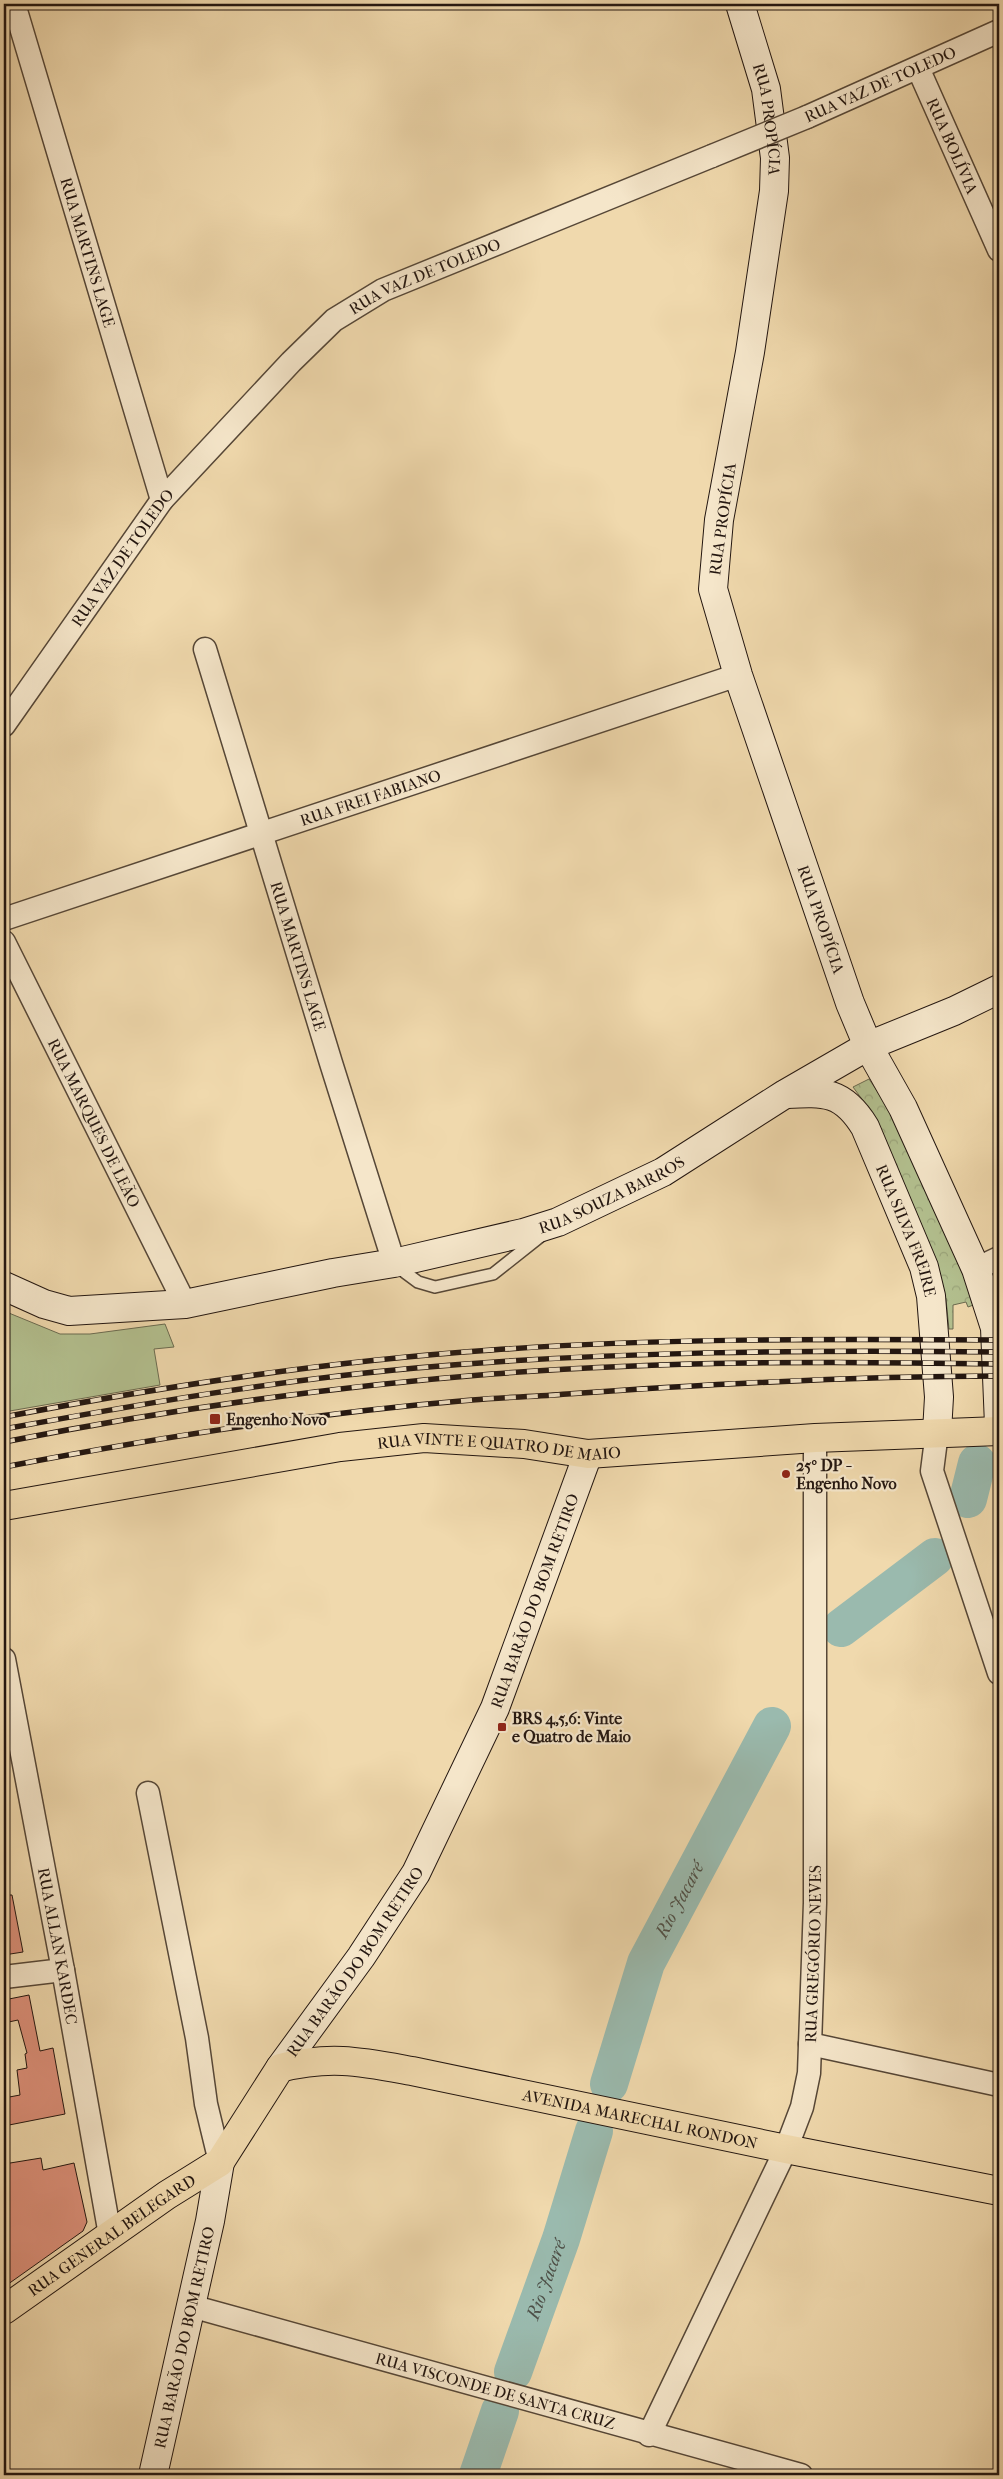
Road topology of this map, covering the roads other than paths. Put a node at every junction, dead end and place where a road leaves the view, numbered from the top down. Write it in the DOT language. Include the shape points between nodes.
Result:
graph roads {
  1 [pos="14,4"];
  2 [pos="740,4"];
  3 [pos="999,31"];
  4 [pos="918,68"];
  5 [pos="999,250"];
  6 [pos="162,500"];
  7 [pos="205,649"];
  8 [pos="738,675"];
  9 [pos="4,725"];
  10 [pos="260,833"];
  11 [pos="4,919"];
  12 [pos="4,942"];
  13 [pos="999,989"];
  14 [pos="863,1034"];
  15 [pos="785,1094"];
  16 [pos="394,1263"];
  17 [pos="988,1264"];
  18 [pos="4,1286"];
  19 [pos="185,1304"];
  20 [pos="999,1425"];
  21 [pos="999,1431"];
  22 [pos="937,1432"];
  23 [pos="815,1438"];
  24 [pos="588,1454"];
  25 [pos="4,1506"];
  26 [pos="4,1659"];
  27 [pos="999,1673"];
  28 [pos="148,1793"];
  29 [pos="63,1970"];
  30 [pos="4,1977"];
  31 [pos="810,2044"];
  32 [pos="280,2068"];
  33 [pos="999,2085"];
  34 [pos="786,2150"];
  35 [pos="220,2162"];
  36 [pos="999,2190"];
  37 [pos="110,2235"];
  38 [pos="191,2306"];
  39 [pos="4,2310"];
  40 [pos="649,2435"];
  41 [pos="153,2475"];
  42 [pos="800,2475"];
  1 -- 6 [label="street, RUA MARTINS LAGE"];
  2 -- 8 [label="main road, RUA PROPÍCIA" via="766,89 775,158 774,191 750,352 715,551 713,589"];
  3 -- 4 [label="street, RUA VAZ DE TOLEDO"];
  4 -- 5 [label="street, RUA BOLÍVIA"];
  4 -- 6 [label="street, RUA VAZ DE TOLEDO, bridge" via="807,117 383,290 334,320"];
  6 -- 9 [label="street, RUA VAZ DE TOLEDO"];
  7 -- 10 [label="street, RUA MARTINS LAGE"];
  8 -- 10 [label="street, RUA FREI FABIANO"];
  8 -- 14 [label="main road, RUA PROPÍCIA"];
  10 -- 11 [label="street, RUA FREI FABIANO"];
  10 -- 16 [label="street, RUA MARTINS LAGE"];
  12 -- 19 [label="street, RUA MARQUES DE LEÃO"];
  13 -- 14 [label="main road, RUA SOUZA BARROS" via="954,1011"];
  14 -- 15 [label="main road, RUA SOUZA BARROS" via="836,1064"];
  14 -- 17 [label="main road"];
  15 -- 16 [label="main road, RUA SOUZA BARROS" via="663,1172 558,1222"];
  15 -- 22 [label="main road, RUA SILVA FREIRE" via="829,1094 855,1110 865,1127 924,1267 932,1296"];
  16 -- 19 [label="main road, RUA SOUZA BARROS"];
  17 -- 20 [label="main road" via="995,1328"];
  18 -- 19 [label="main road, RUA SOUZA BARROS" via="69,1311"];
  21 -- 22 [label="main road, RUA VINTE E QUATRO DE MAIO"];
  22 -- 23 [label="main road, RUA VINTE E QUATRO DE MAIO"];
  22 -- 27 [label="street" via="932,1471"];
  23 -- 24 [label="main road, RUA VINTE E QUATRO DE MAIO"];
  23 -- 31 [label="street, RUA GREGÓRIO NEVES" via="815,1903"];
  24 -- 25 [label="main road, RUA VINTE E QUATRO DE MAIO" via="524,1444 424,1438 340,1447"];
  24 -- 32 [label="main road, RUA BARÃO DO BOM RETIRO" via="495,1708 416,1873 361,1957"];
  26 -- 29 [label="street, RUA ALLAN KARDEC"];
  28 -- 35 [label="street" via="197,2038 206,2104"];
  29 -- 30 [label="street"];
  29 -- 37 [label="street, RUA ALLAN KARDEC"];
  31 -- 33 [label="street"];
  31 -- 34 [label="street, RUA GREGÓRIO NEVES" via="810,2073"];
  32 -- 34 [label="main road, AVENIDA MARECHAL RONDON" via="305,2062 350,2060"];
  32 -- 35 [label="main road, RUA BARÃO DO BOM RETIRO"];
  34 -- 36 [label="main road, AVENIDA MARECHAL RONDON"];
  34 -- 40 [label="street, RUA GREGÓRIO NEVES"];
  35 -- 37 [label="main road, RUA GENERAL BELEGARD"];
  35 -- 38 [label="main road, RUA BARÃO DO BOM RETIRO"];
  37 -- 39 [label="main road, RUA GENERAL BELEGARD"];
  38 -- 40 [label="street, RUA VISCONDE DE SANTA CRUZ"];
  38 -- 41 [label="main road, RUA BARÃO DO BOM RETIRO"];
  40 -- 42 [label="street, RUA VISCONDE DE SANTA CRUZ"];
}
